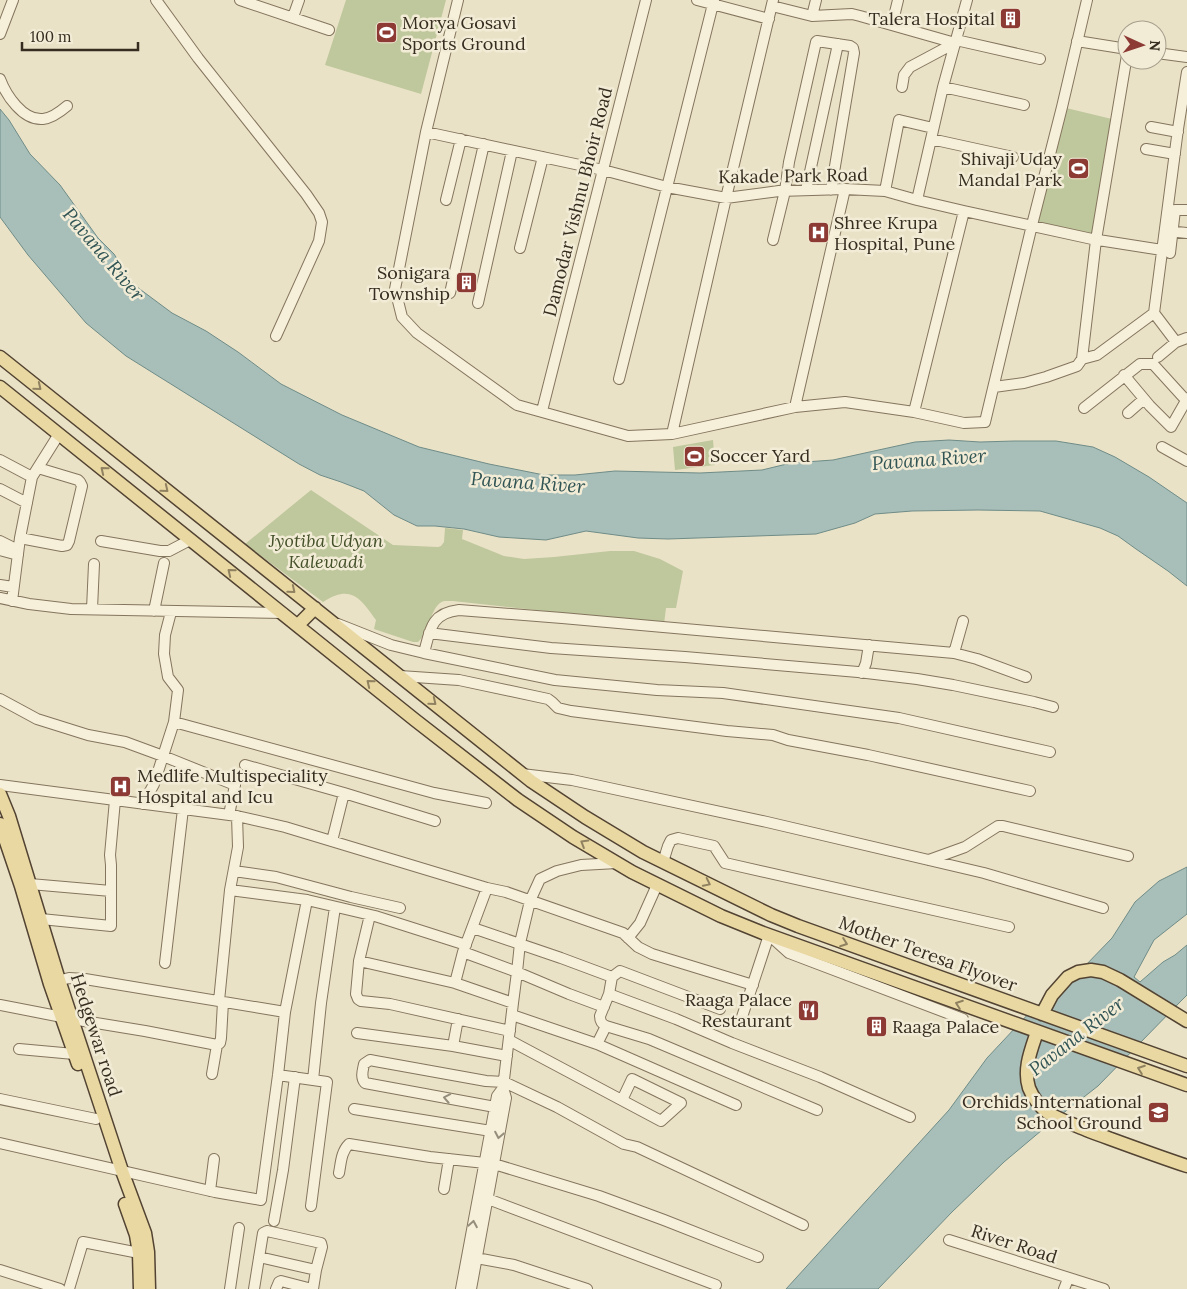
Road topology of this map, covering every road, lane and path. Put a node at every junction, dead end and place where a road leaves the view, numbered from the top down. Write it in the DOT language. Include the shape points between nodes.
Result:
graph roads {
  1 [pos="13,0"];
  2 [pos="156,0"];
  3 [pos="240,0"];
  4 [pos="299,0"];
  5 [pos="458,0"];
  6 [pos="646,0"];
  7 [pos="697,0"];
  8 [pos="816,0"];
  9 [pos="898,0"];
  10 [pos="967,0"];
  11 [pos="1087,0"];
  12 [pos="714,2"];
  13 [pos="773,3"];
  14 [pos="812,16"];
  15 [pos="293,17"];
  16 [pos="769,18"];
  17 [pos="892,25"];
  18 [pos="329,30"];
  19 [pos="0,34"];
  20 [pos="955,41"];
  21 [pos="1077,41"];
  22 [pos="838,44"];
  23 [pos="1117,47"];
  24 [pos="1167,54"];
  25 [pos="1187,57"];
  26 [pos="1040,59"];
  27 [pos="1124,70"];
  28 [pos="1187,72"];
  29 [pos="0,79"];
  30 [pos="902,87"];
  31 [pos="943,87"];
  32 [pos="1024,105"];
  33 [pos="67,106"];
  34 [pos="1150,127"];
  35 [pos="933,128"];
  36 [pos="1181,131"];
  37 [pos="426,132"];
  38 [pos="931,139"];
  39 [pos="461,140"];
  40 [pos="484,144"];
  41 [pos="1146,149"];
  42 [pos="512,151"];
  43 [pos="1175,154"];
  44 [pos="543,157"];
  45 [pos="1013,157"];
  46 [pos="603,170"];
  47 [pos="667,187"];
  48 [pos="845,189"];
  49 [pos="806,190"];
  50 [pos="830,190"];
  51 [pos="785,191"];
  52 [pos="885,191"];
  53 [pos="726,198"];
  54 [pos="446,200"];
  55 [pos="917,200"];
  56 [pos="1187,210"];
  57 [pos="964,211"];
  58 [pos="1032,225"];
  59 [pos="1168,231"];
  60 [pos="1187,233"];
  61 [pos="773,240"];
  62 [pos="1096,240"];
  63 [pos="520,248"];
  64 [pos="1166,251"];
  65 [pos="450,293"];
  66 [pos="478,303"];
  67 [pos="1154,313"];
  68 [pos="276,336"];
  69 [pos="1187,338"];
  70 [pos="1176,342"];
  71 [pos="0,357"];
  72 [pos="1158,357"];
  73 [pos="1082,359"];
  74 [pos="1124,375"];
  75 [pos="619,379"];
  76 [pos="0,387"];
  77 [pos="994,387"];
  78 [pos="1144,399"];
  79 [pos="1187,399"];
  80 [pos="795,408"];
  81 [pos="1084,408"];
  82 [pos="542,412"];
  83 [pos="914,412"];
  84 [pos="1128,413"];
  85 [pos="59,434"];
  86 [pos="672,434"];
  87 [pos="1162,447"];
  88 [pos="0,460"];
  89 [pos="1187,461"];
  90 [pos="35,473"];
  91 [pos="0,489"];
  92 [pos="27,503"];
  93 [pos="20,538"];
  94 [pos="190,540"];
  95 [pos="0,541"];
  96 [pos="101,541"];
  97 [pos="0,550"];
  98 [pos="18,552"];
  99 [pos="164,563"];
  100 [pos="94,564"];
  101 [pos="0,585"];
  102 [pos="13,586"];
  103 [pos="0,598"];
  104 [pos="12,600"];
  105 [pos="314,608"];
  106 [pos="92,609"];
  107 [pos="154,611"];
  108 [pos="172,612"];
  109 [pos="283,614"];
  110 [pos="963,621"];
  111 [pos="332,622"];
  112 [pos="298,626"];
  113 [pos="430,633"];
  114 [pos="869,645"];
  115 [pos="424,653"];
  116 [pos="954,653"];
  117 [pos="862,673"];
  118 [pos="400,676"];
  119 [pos="1026,677"];
  120 [pos="0,698"];
  121 [pos="1053,707"];
  122 [pos="174,722"];
  123 [pos="1050,752"];
  124 [pos="163,756"];
  125 [pos="245,765"];
  126 [pos="522,774"];
  127 [pos="0,785"];
  128 [pos="1030,791"];
  129 [pos="344,793"];
  130 [pos="0,794"];
  131 [pos="115,800"];
  132 [pos="486,803"];
  133 [pos="144,804"];
  134 [pos="571,808"];
  135 [pos="183,809"];
  136 [pos="233,816"];
  137 [pos="3,820"];
  138 [pos="436,822"];
  139 [pos="559,827"];
  140 [pos="332,841"];
  141 [pos="1128,856"];
  142 [pos="928,860"];
  143 [pos="663,862"];
  144 [pos="617,864"];
  145 [pos="234,872"];
  146 [pos="657,884"];
  147 [pos="26,885"];
  148 [pos="487,888"];
  149 [pos="230,890"];
  150 [pos="111,891"];
  151 [pos="307,900"];
  152 [pos="530,901"];
  153 [pos="335,907"];
  154 [pos="400,908"];
  155 [pos="1103,908"];
  156 [pos="370,915"];
  157 [pos="41,919"];
  158 [pos="473,928"];
  159 [pos="1009,928"];
  160 [pos="769,935"];
  161 [pos="628,938"];
  162 [pos="520,944"];
  163 [pos="465,949"];
  164 [pos="359,961"];
  165 [pos="165,963"];
  166 [pos="518,972"];
  167 [pos="612,977"];
  168 [pos="55,982"];
  169 [pos="455,983"];
  170 [pos="753,985"];
  171 [pos="609,994"];
  172 [pos="221,1002"];
  173 [pos="513,1002"];
  174 [pos="0,1005"];
  175 [pos="604,1007"];
  176 [pos="720,1008"];
  177 [pos="285,1012"];
  178 [pos="1042,1014"];
  179 [pos="512,1015"];
  180 [pos="67,1018"];
  181 [pos="458,1019"];
  182 [pos="963,1019"];
  183 [pos="741,1020"];
  184 [pos="1187,1021"];
  185 [pos="606,1026"];
  186 [pos="1037,1032"];
  187 [pos="357,1033"];
  188 [pos="509,1035"];
  189 [pos="597,1044"];
  190 [pos="217,1045"];
  191 [pos="453,1046"];
  192 [pos="19,1049"];
  193 [pos="74,1054"];
  194 [pos="507,1056"];
  195 [pos="1187,1066"];
  196 [pos="212,1074"];
  197 [pos="278,1075"];
  198 [pos="295,1077"];
  199 [pos="313,1080"];
  200 [pos="504,1085"];
  201 [pos="1187,1085"];
  202 [pos="0,1099"];
  203 [pos="622,1100"];
  204 [pos="736,1106"];
  205 [pos="495,1107"];
  206 [pos="354,1109"];
  207 [pos="817,1110"];
  208 [pos="910,1117"];
  209 [pos="96,1119"];
  210 [pos="490,1131"];
  211 [pos="0,1143"];
  212 [pos="214,1159"];
  213 [pos="449,1159"];
  214 [pos="489,1163"];
  215 [pos="1187,1166"];
  216 [pos="118,1170"];
  217 [pos="339,1174"];
  218 [pos="444,1189"];
  219 [pos="210,1191"];
  220 [pos="488,1199"];
  221 [pos="311,1206"];
  222 [pos="274,1221"];
  223 [pos="803,1225"];
  224 [pos="238,1228"];
  225 [pos="949,1240"];
  226 [pos="139,1253"];
  227 [pos="259,1257"];
  228 [pos="472,1257"];
  229 [pos="758,1257"];
  230 [pos="0,1270"];
  231 [pos="316,1270"];
  232 [pos="1068,1279"];
  233 [pos="716,1285"];
  234 [pos="60,1289"];
  235 [pos="68,1289"];
  236 [pos="140,1289"];
  237 [pos="149,1289"];
  238 [pos="230,1289"];
  239 [pos="254,1289"];
  240 [pos="276,1289"];
  241 [pos="312,1289"];
  242 [pos="461,1289"];
  243 [pos="471,1289"];
  244 [pos="587,1289"];
  245 [pos="1064,1289"];
  246 [pos="1104,1289"];
  1 -- 19 [label="street"];
  2 -- 68 [label="street" via="320,213 319,241"];
  3 -- 15 [label="street"];
  4 -- 15 [label="street"];
  5 -- 37 [label="street"];
  6 -- 46 [label="street, Damodar Vishnu Bhoir Road"];
  7 -- 12 [label="street"];
  8 -- 14 [label="street"];
  9 -- 17 [label="street"];
  10 -- 20 [label="street"];
  11 -- 21 [label="street"];
  12 -- 16 [label="street"];
  12 -- 47 [label="street"];
  13 -- 14 [label="street"];
  13 -- 16 [label="street"];
  14 -- 17 [label="street" via="852,14"];
  15 -- 18 [label="street"];
  16 -- 53 [label="street"];
  17 -- 20 [label="street"];
  20 -- 26 [label="street"];
  20 -- 30 [label="street" via="910,67 904,75"];
  20 -- 31 [label="street"];
  21 -- 23 [label="street"];
  21 -- 58 [label="street"];
  22 -- 49 [label="street"];
  22 -- 50 [label="street" via="852,47 854,53"];
  22 -- 51 [label="street" via="816,42"];
  24 -- 25 [label="street"];
  27 -- 62 [label="street"];
  28 -- 36 [label="street"];
  29 -- 33 [label="street" via="8,97 32,118 51,117"];
  31 -- 32 [label="street"];
  31 -- 35 [label="street"];
  34 -- 36 [label="street"];
  35 -- 38 [label="street"];
  35 -- 52 [label="street" via="899,120"];
  36 -- 43 [label="street"];
  37 -- 39 [label="street, Kakade Park Road"];
  37 -- 82 [label="street" via="395,289 402,317 417,333 517,405"];
  38 -- 45 [label="street"];
  38 -- 55 [label="street"];
  39 -- 40 [label="street, Kakade Park Road"];
  39 -- 54 [label="street"];
  40 -- 42 [label="street, Kakade Park Road"];
  40 -- 65 [label="street"];
  41 -- 43 [label="street"];
  42 -- 44 [label="street, Kakade Park Road"];
  42 -- 66 [label="street"];
  43 -- 59 [label="street"];
  44 -- 46 [label="street, Kakade Park Road"];
  44 -- 63 [label="street"];
  46 -- 47 [label="street, Kakade Park Road"];
  46 -- 82 [label="street, Damodar Vishnu Bhoir Road"];
  47 -- 53 [label="street, Kakade Park Road"];
  47 -- 75 [label="street"];
  48 -- 50 [label="street, Kakade Park Road"];
  48 -- 52 [label="street, Kakade Park Road"];
  48 -- 80 [label="street"];
  49 -- 50 [label="street, Kakade Park Road"];
  49 -- 51 [label="street, Kakade Park Road"];
  51 -- 53 [label="street, Kakade Park Road"];
  51 -- 61 [label="street"];
  52 -- 55 [label="street, Kakade Park Road"];
  53 -- 86 [label="street"];
  55 -- 57 [label="street, Kakade Park Road"];
  56 -- 59 [label="street" via="1175,210"];
  57 -- 58 [label="street, Kakade Park Road"];
  57 -- 83 [label="street"];
  58 -- 62 [label="street, Kakade Park Road"];
  58 -- 77 [label="street"];
  59 -- 60 [label="street"];
  59 -- 64 [label="street"];
  62 -- 64 [label="street, Kakade Park Road"];
  62 -- 73 [label="street"];
  64 -- 67 [label="street"];
  67 -- 70 [label="street"];
  67 -- 73 [label="street" via="1097,355"];
  69 -- 70 [label="street"];
  70 -- 72 [label="street"];
  71 -- 105 [label="main road, Mother Teresa Flyover, one-way"];
  73 -- 77 [label="street" via="1077,366 1046,377"];
  74 -- 78 [label="street"];
  74 -- 79 [label="street" via="1140,364 1153,364"];
  74 -- 81 [label="street"];
  76 -- 85 [label="main road, Mother Teresa Flyover"];
  77 -- 83 [label="street" via="985,422 964,423"];
  78 -- 79 [label="street" via="1171,427"];
  78 -- 84 [label="street"];
  80 -- 83 [label="street" via="845,402"];
  80 -- 86 [label="street"];
  82 -- 86 [label="street" via="628,436"];
  85 -- 90 [label="street"];
  94 -- 85 [label="main road, Mother Teresa Flyover, one-way"];
  87 -- 89 [label="street"];
  88 -- 90 [label="street"];
  90 -- 92 [label="street"];
  90 -- 93 [label="street" via="78,480 81,484 70,541 62,546"];
  91 -- 92 [label="street"];
  92 -- 93 [label="street"];
  93 -- 98 [label="street"];
  94 -- 96 [label="street" via="160,551"];
  109 -- 94 [label="main road, Mother Teresa Flyover, one-way"];
  95 -- 98 [label="street"];
  97 -- 98 [label="street"];
  98 -- 102 [label="street"];
  99 -- 107 [label="street"];
  100 -- 106 [label="street"];
  101 -- 102 [label="street"];
  102 -- 104 [label="street"];
  103 -- 104 [label="street"];
  104 -- 106 [label="street"];
  105 -- 111 [label="main road, Mother Teresa Flyover"];
  105 -- 112 [label="main road"];
  106 -- 107 [label="street"];
  107 -- 108 [label="street"];
  108 -- 109 [label="street"];
  108 -- 122 [label="street" via="165,634 164,654 168,677 178,690"];
  109 -- 112 [label="main road, Mother Teresa Flyover"];
  110 -- 116 [label="street"];
  111 -- 115 [label="street" via="391,645"];
  111 -- 118 [label="main road, Mother Teresa Flyover"];
  139 -- 112 [label="main road, Mother Teresa Flyover, one-way" via="518,800"];
  113 -- 114 [label="street" via="438,617 459,610"];
  113 -- 115 [label="street"];
  113 -- 117 [label="street" via="551,648"];
  114 -- 116 [label="street"];
  114 -- 117 [label="street"];
  115 -- 123 [label="street" via="556,680 724,693 899,718"];
  116 -- 119 [label="street"];
  117 -- 121 [label="street" via="952,685"];
  118 -- 126 [label="main road, Mother Teresa Flyover, one-way"];
  118 -- 128 [label="street" via="459,680 548,699 558,708 571,711 773,735"];
  120 -- 124 [label="street" via="37,719 88,735 125,742"];
  122 -- 124 [label="street"];
  122 -- 132 [label="street" via="434,793"];
  124 -- 133 [label="street"];
  124 -- 136 [label="street" via="235,785"];
  125 -- 129 [label="street"];
  126 -- 134 [label="main road, Mother Teresa Flyover"];
  126 -- 142 [label="street" via="612,788"];
  127 -- 131 [label="street"];
  129 -- 138 [label="street"];
  129 -- 140 [label="street"];
  130 -- 137 [label="main road, Hedgewar road"];
  131 -- 133 [label="street"];
  131 -- 150 [label="street" via="110,855"];
  133 -- 135 [label="street"];
  134 -- 139 [label="main road"];
  134 -- 143 [label="main road, Mother Teresa Flyover"];
  135 -- 136 [label="street"];
  135 -- 165 [label="street"];
  136 -- 140 [label="street"];
  136 -- 145 [label="street" via="238,847"];
  137 -- 147 [label="main road, Hedgewar road"];
  144 -- 139 [label="main road, Mother Teresa Flyover, one-way"];
  140 -- 148 [label="street"];
  141 -- 142 [label="street" via="998,826 965,847"];
  142 -- 155 [label="street"];
  143 -- 159 [label="street" via="671,840 678,838 714,846 726,863"];
  143 -- 178 [label="main road, Mother Teresa Flyover, one-way" via="798,926"];
  144 -- 146 [label="main road, Mother Teresa Flyover"];
  144 -- 152 [label="street" via="581,864 557,871 540,879"];
  145 -- 149 [label="street"];
  145 -- 154 [label="street" via="276,877"];
  146 -- 160 [label="main road, Mother Teresa Flyover"];
  146 -- 161 [label="street" via="640,922"];
  147 -- 150 [label="street"];
  147 -- 157 [label="main road, Hedgewar road"];
  147 -- 168 [label="main road, Hedgewar road"];
  148 -- 152 [label="street"];
  148 -- 158 [label="street"];
  149 -- 151 [label="street"];
  149 -- 172 [label="street"];
  150 -- 157 [label="street" via="111,926"];
  151 -- 153 [label="street"];
  151 -- 177 [label="street"];
  152 -- 161 [label="street" via="623,933"];
  152 -- 162 [label="street"];
  153 -- 156 [label="street"];
  153 -- 199 [label="street"];
  156 -- 163 [label="street"];
  156 -- 164 [label="street"];
  157 -- 168 [label="main road, Hedgewar road"];
  158 -- 162 [label="street"];
  158 -- 163 [label="street"];
  160 -- 170 [label="street"];
  160 -- 182 [label="street" via="789,953"];
  186 -- 160 [label="main road, Mother Teresa Flyover, one-way"];
  161 -- 170 [label="street" via="652,954"];
  162 -- 166 [label="street"];
  162 -- 167 [label="street"];
  163 -- 166 [label="street"];
  163 -- 169 [label="street"];
  164 -- 169 [label="street"];
  164 -- 181 [label="street" via="356,994 361,1001"];
  166 -- 173 [label="street"];
  166 -- 175 [label="street"];
  167 -- 171 [label="street"];
  167 -- 176 [label="street" via="620,971"];
  168 -- 172 [label="street" via="69,978 85,979"];
  168 -- 180 [label="main road, Hedgewar road"];
  169 -- 173 [label="street"];
  170 -- 183 [label="street"];
  171 -- 175 [label="street"];
  171 -- 208 [label="street" via="820,1077"];
  172 -- 177 [label="street"];
  172 -- 190 [label="street" via="221,1038"];
  173 -- 179 [label="street"];
  174 -- 180 [label="street"];
  175 -- 185 [label="street" via="600,1020"];
  177 -- 197 [label="street"];
  178 -- 184 [label="main road" via="1068,977 1091,970 1120,980"];
  178 -- 195 [label="main road, Mother Teresa Flyover"];
  179 -- 188 [label="street"];
  179 -- 189 [label="street"];
  180 -- 190 [label="street"];
  180 -- 193 [label="main road, Hedgewar road"];
  180 -- 216 [label="main road, Hedgewar road"];
  181 -- 188 [label="street"];
  181 -- 191 [label="street"];
  185 -- 189 [label="street"];
  185 -- 207 [label="street" via="649,1039"];
  201 -- 186 [label="main road, Mother Teresa Flyover, one-way"];
  186 -- 215 [label="main road" via="1026,1074 1037,1102 1047,1112"];
  187 -- 191 [label="street"];
  188 -- 194 [label="street"];
  188 -- 203 [label="street"];
  189 -- 204 [label="street"];
  190 -- 196 [label="street"];
  191 -- 194 [label="street"];
  192 -- 193 [label="street"];
  193 -- 209 [label="main road, Hedgewar road"];
  194 -- 200 [label="street"];
  197 -- 198 [label="street"];
  197 -- 219 [label="street" via="261,1200"];
  198 -- 199 [label="street"];
  198 -- 222 [label="street"];
  199 -- 221 [label="street" via="327,1082"];
  200 -- 205 [label="street"];
  205 -- 200 [label="street, one-way" via="365,1083 362,1080 364,1064 370,1060"];
  200 -- 214 [label="street, one-way" via="506,1098"];
  200 -- 223 [label="street" via="557,1107 624,1144"];
  202 -- 209 [label="street"];
  203 -- 203 [label="street" via="662,1121 681,1103 632,1079"];
  205 -- 210 [label="street"];
  206 -- 210 [label="street"];
  209 -- 216 [label="main road, Hedgewar road"];
  210 -- 214 [label="street"];
  211 -- 216 [label="street"];
  212 -- 219 [label="street"];
  213 -- 214 [label="street"];
  213 -- 217 [label="street" via="350,1144 342,1154"];
  213 -- 218 [label="street"];
  214 -- 220 [label="street"];
  228 -- 214 [label="street, one-way"];
  214 -- 229 [label="street" via="600,1196"];
  216 -- 219 [label="street"];
  216 -- 226 [label="main road, Hedgewar road"];
  216 -- 237 [label="main road, Hedgewar road" via="145,1233"];
  220 -- 228 [label="street"];
  220 -- 233 [label="street"];
  224 -- 238 [label="street"];
  225 -- 232 [label="street, River Road"];
  226 -- 235 [label="street" via="83,1242"];
  226 -- 236 [label="main road, Hedgewar road"];
  227 -- 231 [label="street"];
  227 -- 231 [label="street" via="263,1233 270,1230 320,1243 322,1247"];
  227 -- 239 [label="street"];
  228 -- 242 [label="street"];
  228 -- 243 [label="street"];
  228 -- 244 [label="street" via="514,1264"];
  230 -- 234 [label="street"];
  231 -- 241 [label="street"];
  232 -- 245 [label="street, River Road"];
  232 -- 246 [label="street, River Road"];
  240 -- 241 [label="street" via="281,1282"];
}
